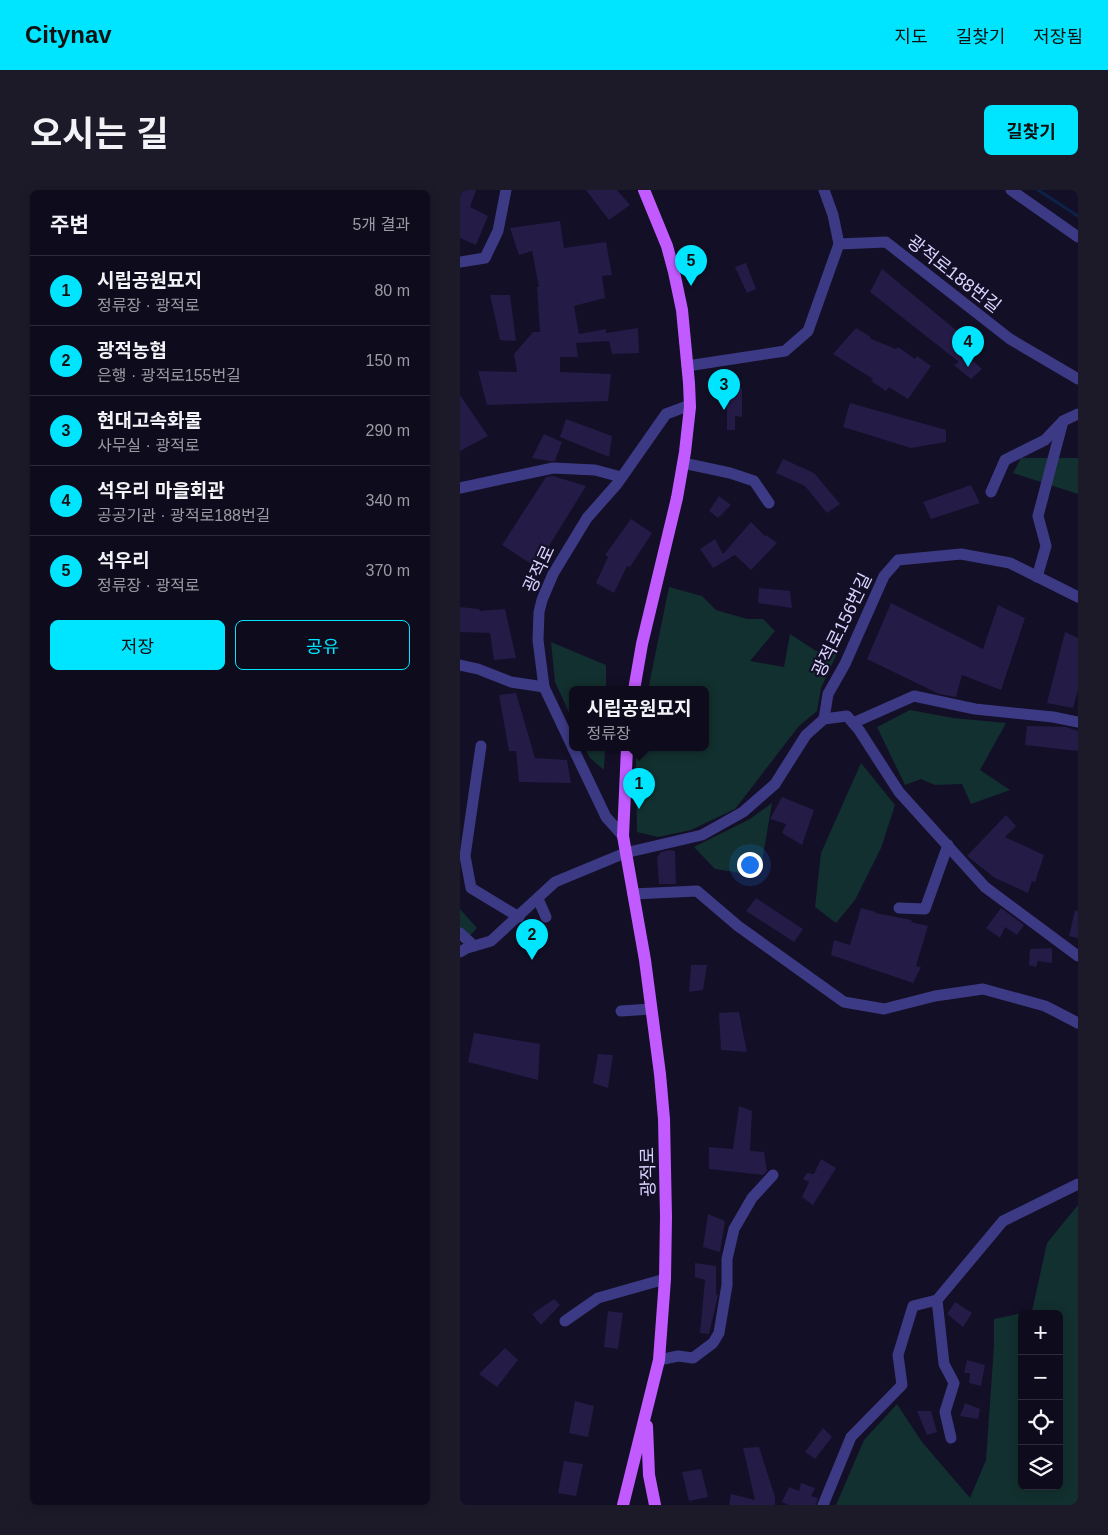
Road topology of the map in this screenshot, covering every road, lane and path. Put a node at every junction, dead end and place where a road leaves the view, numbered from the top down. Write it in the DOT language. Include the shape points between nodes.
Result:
graph roads {
  1 [pos="506,190"];
  2 [pos="644,190"];
  3 [pos="824,190"];
  4 [pos="1011,190"];
  5 [pos="1078,237"];
  6 [pos="839,244"];
  7 [pos="460,262"];
  8 [pos="687,366"];
  9 [pos="1078,379"];
  10 [pos="690,405"];
  11 [pos="1078,414"];
  12 [pos="1063,421"];
  13 [pos="683,463"];
  14 [pos="622,477"];
  15 [pos="460,488"];
  16 [pos="991,492"];
  17 [pos="769,503"];
  18 [pos="1038,577"];
  19 [pos="1078,596"];
  20 [pos="460,665"];
  21 [pos="635,686"];
  22 [pos="544,687"];
  23 [pos="824,719"];
  24 [pos="1078,722"];
  25 [pos="853,723"];
  26 [pos="569,740"];
  27 [pos="481,746"];
  28 [pos="574,751"];
  29 [pos="627,751"];
  30 [pos="623,836"];
  31 [pos="948,845"];
  32 [pos="625,853"];
  33 [pos="464,867"];
  34 [pos="632,894"];
  35 [pos="538,899"];
  36 [pos="899,908"];
  37 [pos="519,917"];
  38 [pos="546,917"];
  39 [pos="460,933"];
  40 [pos="474,946"];
  41 [pos="460,952"];
  42 [pos="1078,956"];
  43 [pos="651,1008"];
  44 [pos="621,1011"];
  45 [pos="1078,1023"];
  46 [pos="773,1175"];
  47 [pos="1078,1184"];
  48 [pos="665,1279"];
  49 [pos="937,1300"];
  50 [pos="565,1321"];
  51 [pos="659,1360"];
  52 [pos="646,1412"];
  53 [pos="951,1438"];
  54 [pos="622,1505"];
  55 [pos="655,1505"];
  56 [pos="823,1505"];
  1 -- 7 [label="street" via="498,231 485,258"];
  2 -- 8 [label="main road" via="674,272 682,310"];
  3 -- 6 [label="street"];
  4 -- 5 [label="street"];
  6 -- 8 [label="street" via="808,331 786,351"];
  6 -- 9 [label="street, 광적로188번길" via="886,242 1010,340"];
  8 -- 10 [label="main road"];
  10 -- 13 [label="main road"];
  10 -- 14 [label="street, 광적로" via="666,414"];
  11 -- 12 [label="street"];
  12 -- 16 [label="street" via="1045,440 1005,460"];
  12 -- 18 [label="street" via="1038,516 1046,546"];
  13 -- 17 [label="street" via="754,481"];
  13 -- 21 [label="main road"];
  14 -- 15 [label="street" via="594,470 553,468"];
  14 -- 22 [label="street, 광적로" via="587,518 562,557 542,600 538,640"];
  18 -- 19 [label="street, 광적로156번길"];
  18 -- 23 [label="street, 광적로156번길" via="1010,563 961,554 898,560 884,576 828,694"];
  20 -- 22 [label="street" via="511,682"];
  22 -- 26 [label="street, 광적로"];
  23 -- 25 [label="street" via="846,716"];
  23 -- 32 [label="street" via="806,735 775,784 743,812 702,834"];
  24 -- 25 [label="street" via="975,709 914,696"];
  25 -- 31 [label="street" via="899,792"];
  27 -- 33 [label="street"];
  28 -- 30 [label="street, 광적로" via="606,817"];
  29 -- 30 [label="main road, 광적로"];
  30 -- 32 [label="main road, 광적로"];
  31 -- 36 [label="street" via="925,909"];
  31 -- 42 [label="street" via="985,886"];
  32 -- 34 [label="main road, 광적로"];
  32 -- 35 [label="street" via="555,882"];
  33 -- 37 [label="street" via="471,888"];
  34 -- 43 [label="main road, 광적로"];
  34 -- 45 [label="street" via="697,891 738,926 844,1002 884,1009 935,996 983,989 1045,1006"];
  35 -- 37 [label="street"];
  35 -- 38 [label="street"];
  37 -- 40 [label="street" via="490,942"];
  39 -- 40 [label="street"];
  40 -- 41 [label="street"];
  43 -- 44 [label="street"];
  43 -- 48 [label="main road, 광적로" via="664,1119"];
  46 -- 51 [label="street" via="752,1198 734,1229 727,1259 727,1285 719,1332 714,1343 694,1358 678,1356"];
  47 -- 49 [label="street" via="1003,1221"];
  48 -- 50 [label="street" via="598,1298"];
  48 -- 51 [label="main road, 광적로"];
  49 -- 53 [label="street" via="944,1364 954,1383 945,1412"];
  49 -- 56 [label="street" via="913,1306 898,1355 902,1384 851,1437"];
  51 -- 52 [label="main road, 광적로"];
  52 -- 54 [label="main road, 광적로"];
  52 -- 55 [label="main road" via="649,1475"];
}
